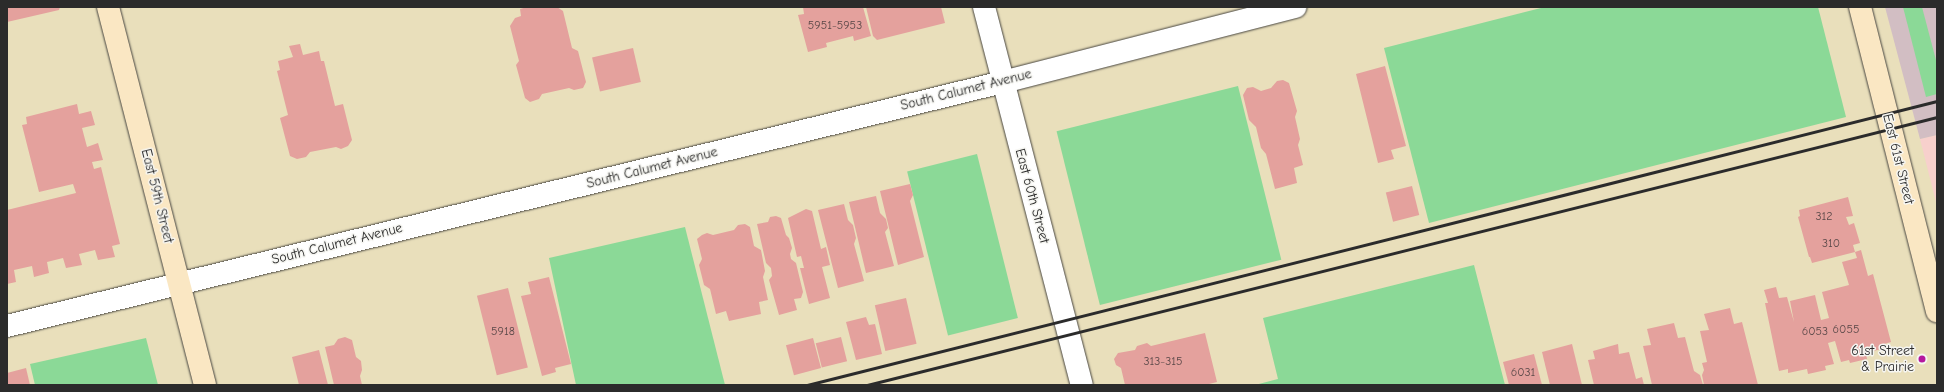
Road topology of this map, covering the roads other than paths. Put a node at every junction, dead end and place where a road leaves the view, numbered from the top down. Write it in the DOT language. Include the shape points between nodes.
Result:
graph roads {
  1 [pos="108,7"];
  2 [pos="984,7"];
  3 [pos="1296,7"];
  4 [pos="1860,7"];
  5 [pos="1003,82"];
  6 [pos="178,283"];
  7 [pos="1937,311"];
  8 [pos="7,326"];
  9 [pos="205,385"];
  10 [pos="1082,385"];
  1 -- 6 [label="street, East 59th Street"];
  2 -- 5 [label="street, East 60th Street"];
  3 -- 5 [label="street, South Calumet Avenue"];
  4 -- 7 [label="street, East 61st Street"];
  5 -- 6 [label="street, South Calumet Avenue"];
  5 -- 10 [label="street, East 60th Street"];
  6 -- 8 [label="street, South Calumet Avenue"];
  6 -- 9 [label="street, East 59th Street"];
}
